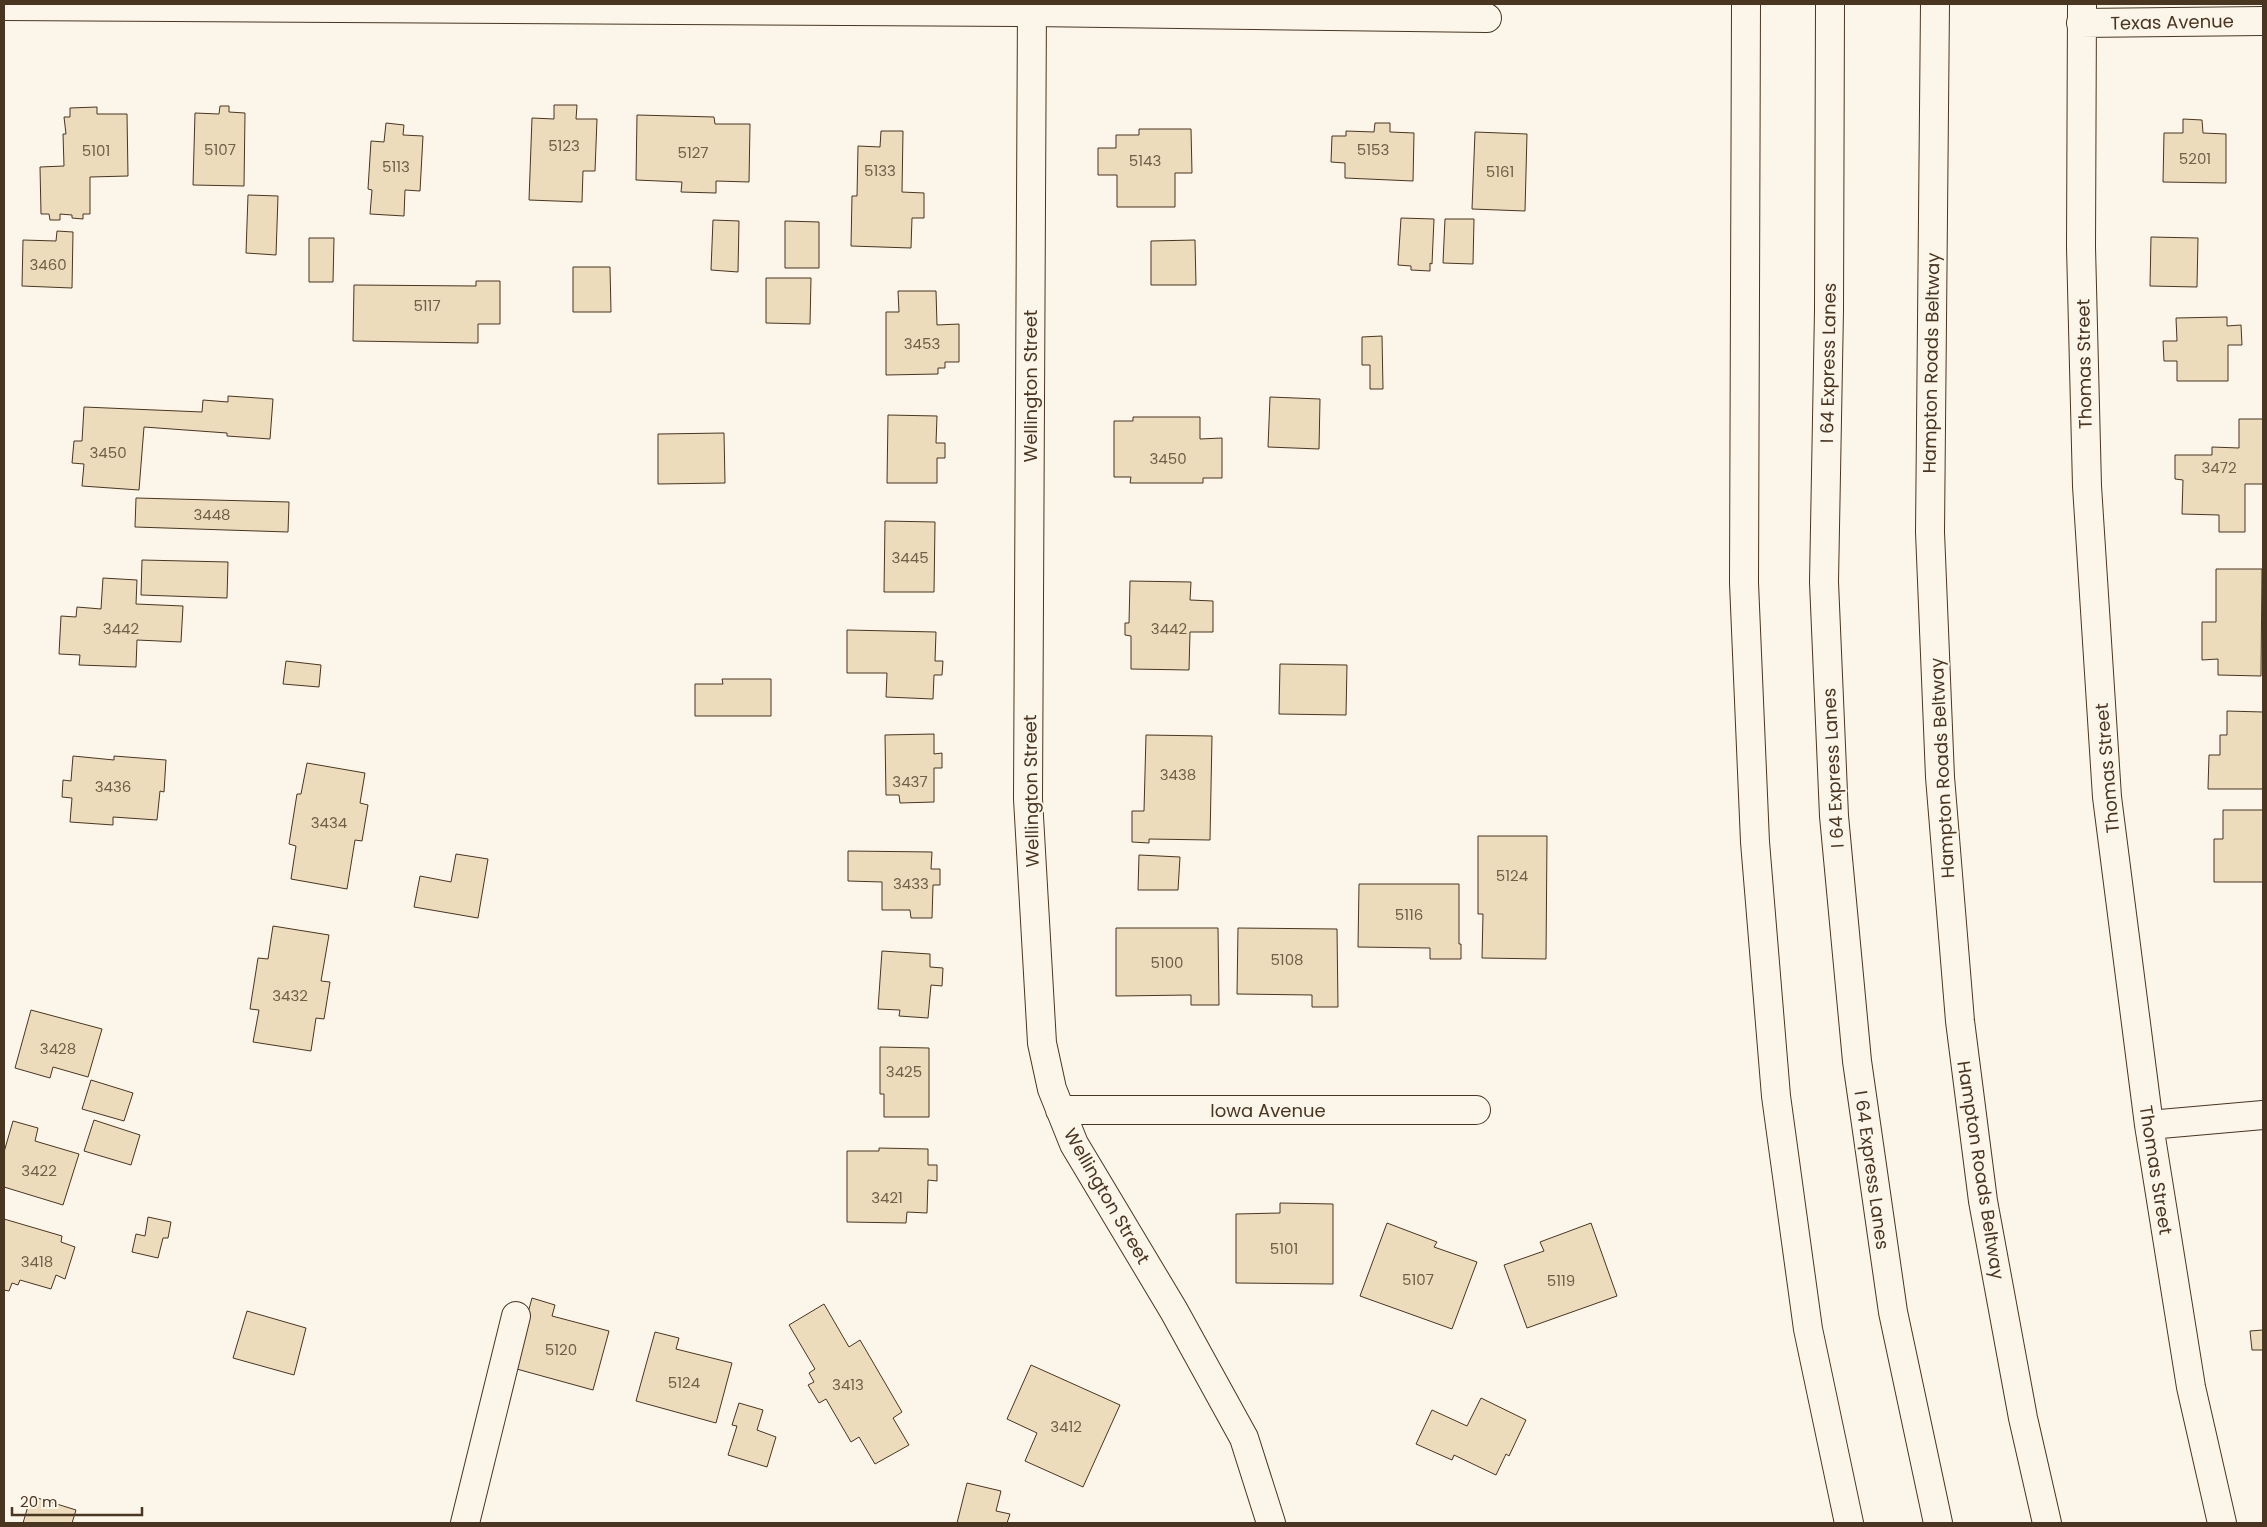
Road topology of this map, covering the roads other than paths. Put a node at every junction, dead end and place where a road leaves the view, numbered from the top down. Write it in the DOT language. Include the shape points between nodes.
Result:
graph roads {
  1 [pos="1746,4"];
  2 [pos="1830,4"];
  3 [pos="1935,4"];
  4 [pos="4,6"];
  5 [pos="1032,8"];
  6 [pos="2082,13"];
  7 [pos="1487,18"];
  8 [pos="2263,21"];
  9 [pos="1060,1110"];
  10 [pos="1476,1110"];
  11 [pos="2263,1116"];
  12 [pos="2149,1124"];
  13 [pos="516,1316"];
  14 [pos="465,1523"];
  15 [pos="1271,1523"];
  16 [pos="1850,1523"];
  17 [pos="1938,1523"];
  18 [pos="2047,1523"];
  19 [pos="2222,1523"];
  1 -- 16 [label="main road" via="1744,583 1756,842 1776,1096 1808,1329"];
  2 -- 17 [label="main road, I 64 Express Lanes" via="1824,582 1834,816 1857,1061 1893,1312"];
  3 -- 18 [label="main road, Hampton Roads Beltway" via="1930,532 1940,777 1960,1021 1983,1201 2023,1418"];
  4 -- 5 [label="main road"];
  5 -- 7 [label="main road"];
  5 -- 9 [label="main road, Wellington Street" via="1028,799 1042,1043"];
  6 -- 8 [label="main road, Texas Avenue"];
  6 -- 12 [label="main road, Thomas Street" via="2081,247 2087,486 2107,797"];
  9 -- 10 [label="main road, Iowa Avenue"];
  9 -- 15 [label="main road, Wellington Street" via="1074,1144 1174,1311 1244,1438"];
  11 -- 12 [label="main road"];
  12 -- 19 [label="main road, Thomas Street" via="2191,1387"];
  13 -- 14 [label="main road"];
}
